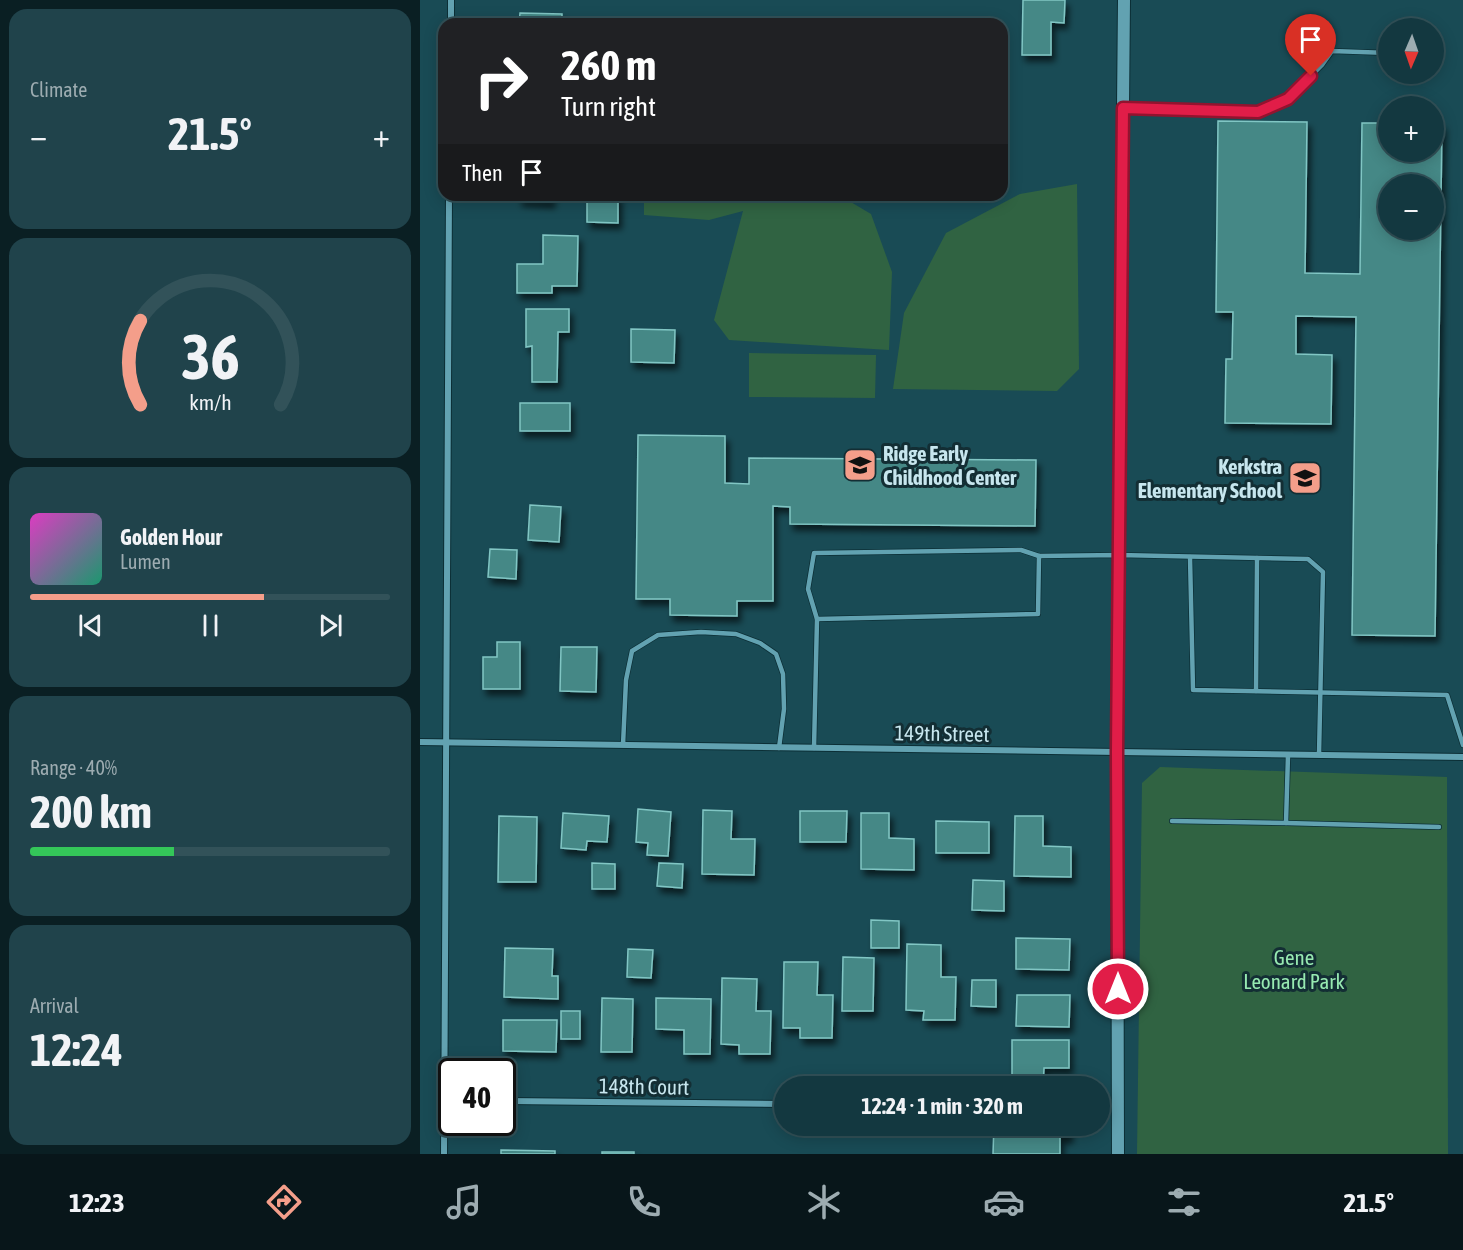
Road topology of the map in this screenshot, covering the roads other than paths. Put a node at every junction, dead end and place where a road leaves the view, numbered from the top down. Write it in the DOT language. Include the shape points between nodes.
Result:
graph roads {
  1 [pos="451,0"];
  2 [pos="1124,0"];
  3 [pos="451,18"];
  4 [pos="1378,53"];
  5 [pos="1123,108"];
  6 [pos="449,201"];
  7 [pos="1119,555"];
  8 [pos="1040,556"];
  9 [pos="1190,557"];
  10 [pos="1257,558"];
  11 [pos="817,619"];
  12 [pos="1256,691"];
  13 [pos="1322,692"];
  14 [pos="420,742"];
  15 [pos="446,743"];
  16 [pos="623,745"];
  17 [pos="1463,745"];
  18 [pos="779,748"];
  19 [pos="814,748"];
  20 [pos="1117,752"];
  21 [pos="1288,755"];
  22 [pos="1319,755"];
  23 [pos="1463,758"];
  24 [pos="1172,821"];
  25 [pos="1286,823"];
  26 [pos="1439,827"];
  27 [pos="448,1058"];
  28 [pos="516,1101"];
  29 [pos="774,1104"];
  30 [pos="445,1136"];
  31 [pos="444,1154"];
  32 [pos="1118,1154"];
  1 -- 3 [label="street"];
  2 -- 5 [label="street"];
  4 -- 5 [label="lane" via="1332,51 1288,99 1258,112"];
  5 -- 7 [label="street"];
  6 -- 15 [label="street"];
  7 -- 8 [label="lane"];
  7 -- 9 [label="lane"];
  7 -- 20 [label="street"];
  8 -- 11 [label="lane" via="1038,614"];
  8 -- 11 [label="lane" via="1021,550 814,553 807,588"];
  9 -- 10 [label="lane"];
  9 -- 12 [label="lane" via="1193,690"];
  10 -- 12 [label="lane"];
  10 -- 13 [label="lane" via="1308,559 1323,572"];
  11 -- 19 [label="lane"];
  12 -- 13 [label="lane"];
  13 -- 17 [label="lane" via="1448,695"];
  13 -- 22 [label="lane"];
  14 -- 15 [label="street, 149th Street"];
  15 -- 16 [label="street, 149th Street"];
  15 -- 27 [label="street"];
  16 -- 18 [label="street, 149th Street"];
  16 -- 18 [label="lane" via="626,680 632,651 658,634 701,632 736,634 776,654 783,674"];
  18 -- 19 [label="street, 149th Street"];
  19 -- 20 [label="street, 149th Street"];
  20 -- 21 [label="street, 149th Street"];
  20 -- 32 [label="street"];
  21 -- 22 [label="street, 149th Street"];
  21 -- 25 [label="lane"];
  22 -- 23 [label="street, 149th Street"];
  24 -- 25 [label="lane"];
  25 -- 26 [label="lane"];
  28 -- 29 [label="street, 148th Court"];
  30 -- 31 [label="street"];
}
